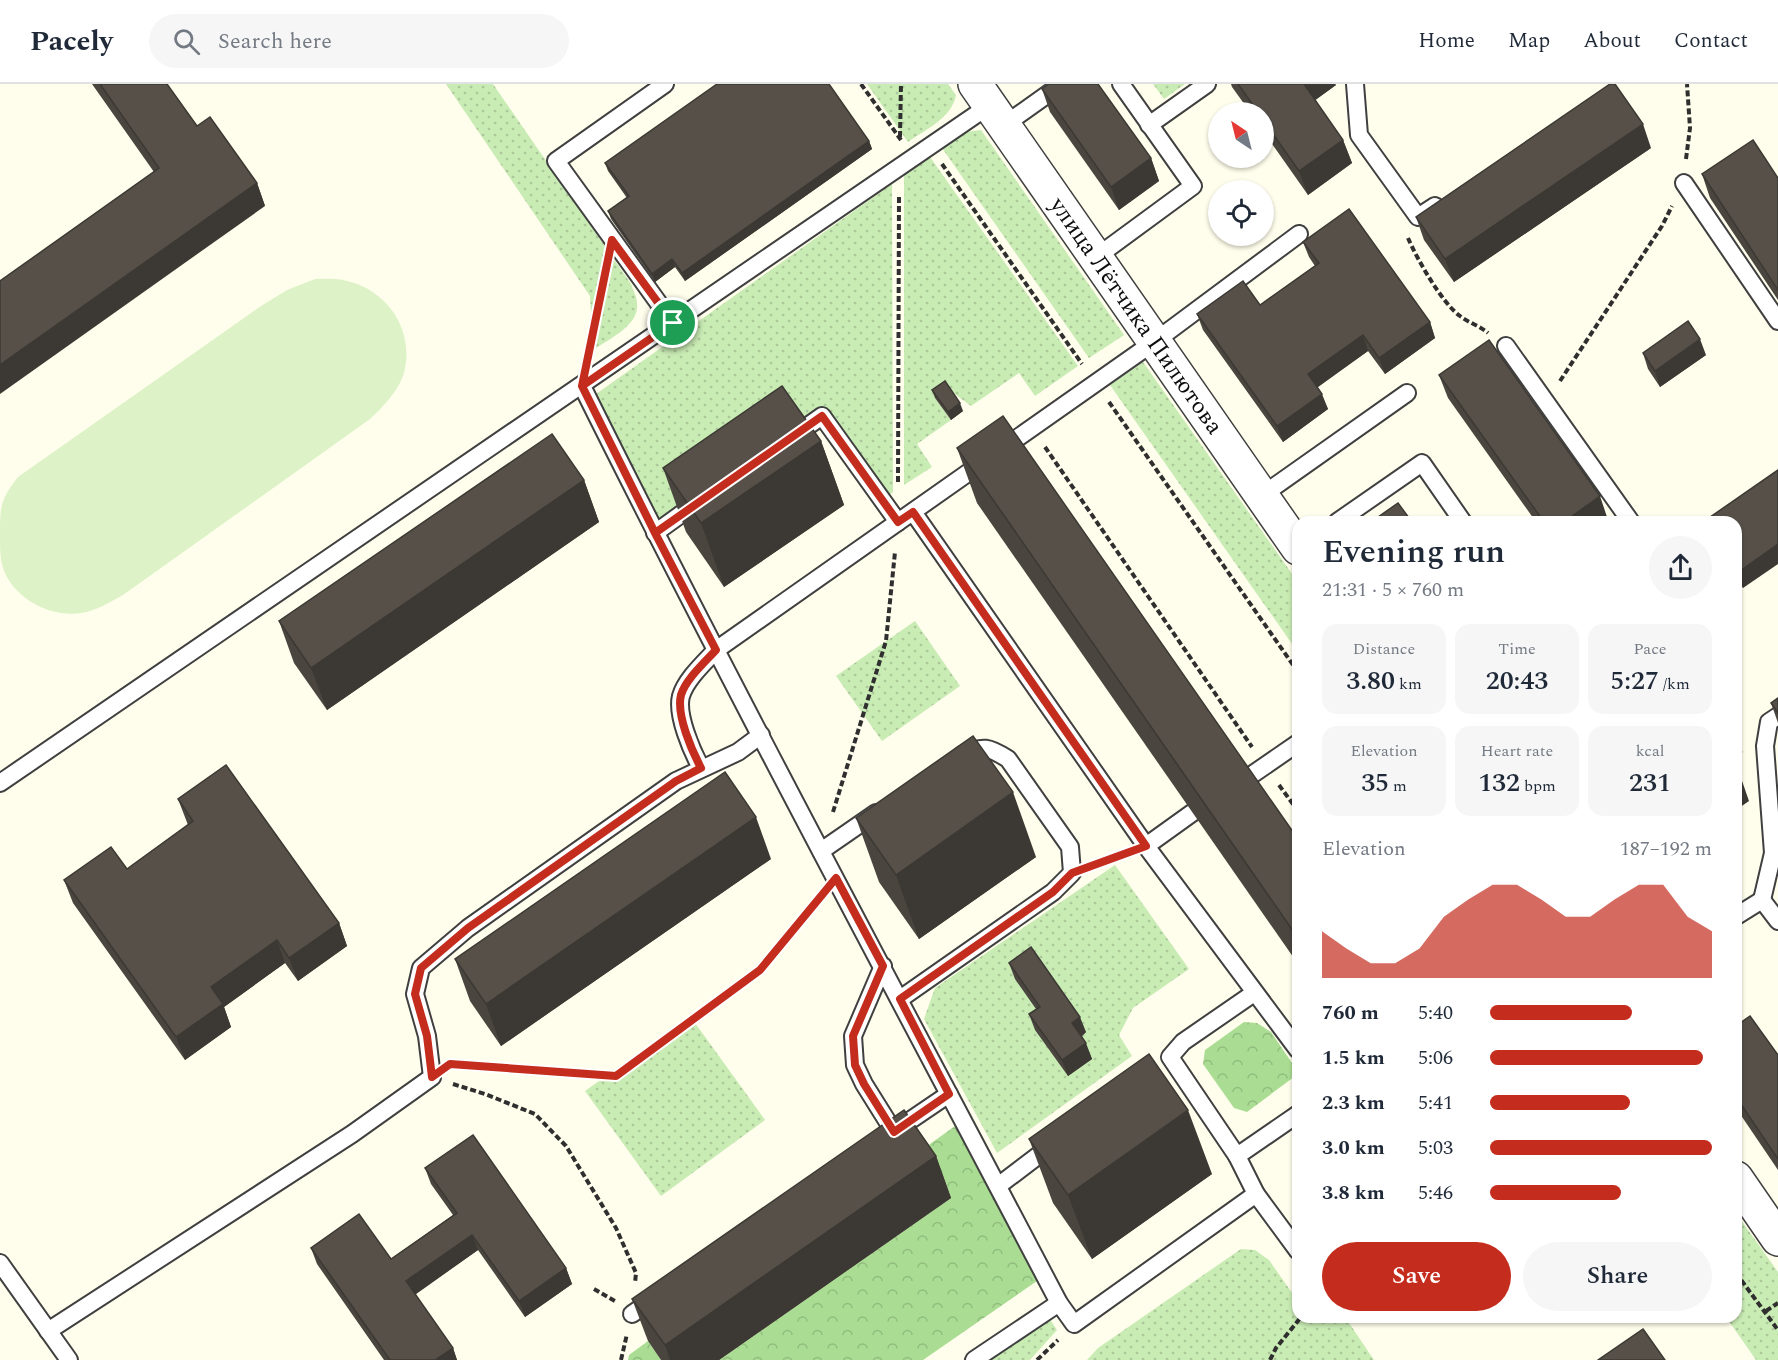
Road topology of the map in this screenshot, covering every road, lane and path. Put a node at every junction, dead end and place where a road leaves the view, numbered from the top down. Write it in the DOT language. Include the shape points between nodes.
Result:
graph roads {
  1 [pos="861,84"];
  2 [pos="901,84"];
  3 [pos="1062,84"];
  4 [pos="1120,84"];
  5 [pos="1207,84"];
  6 [pos="1355,84"];
  7 [pos="1687,84"];
  8 [pos="660,85"];
  9 [pos="989,105"];
  10 [pos="1149,125"];
  11 [pos="900,139"];
  12 [pos="931,147"];
  13 [pos="942,163"];
  14 [pos="1684,183"];
  15 [pos="899,190"];
  16 [pos="1400,193"];
  17 [pos="1447,198"];
  18 [pos="1299,234"];
  19 [pos="612,240"];
  20 [pos="1095,258"];
  21 [pos="1778,321"];
  22 [pos="673,323"];
  23 [pos="1154,342"];
  24 [pos="1506,346"];
  25 [pos="1083,366"];
  26 [pos="582,386"];
  27 [pos="1407,393"];
  28 [pos="1106,398"];
  29 [pos="1546,402"];
  30 [pos="1043,444"];
  31 [pos="776,448"];
  32 [pos="711,494"];
  33 [pos="1261,496"];
  34 [pos="913,512"];
  35 [pos="1346,516"];
  36 [pos="1458,516"];
  37 [pos="1627,516"];
  38 [pos="898,522"];
  39 [pos="655,533"];
  40 [pos="1292,540"];
  41 [pos="716,650"];
  42 [pos="1292,663"];
  43 [pos="1778,716"];
  44 [pos="761,735"];
  45 [pos="1292,747"];
  46 [pos="952,760"];
  47 [pos="1265,766"];
  48 [pos="701,768"];
  49 [pos="0,783"];
  50 [pos="1240,783"];
  51 [pos="1292,803"];
  52 [pos="887,805"];
  53 [pos="1192,813"];
  54 [pos="1146,846"];
  55 [pos="821,851"];
  56 [pos="1072,873"];
  57 [pos="836,878"];
  58 [pos="1762,900"];
  59 [pos="1742,912"];
  60 [pos="1778,921"];
  61 [pos="883,966"];
  62 [pos="1254,993"];
  63 [pos="900,999"];
  64 [pos="1292,1042"];
  65 [pos="432,1077"];
  66 [pos="949,1094"];
  67 [pos="1292,1118"];
  68 [pos="894,1132"];
  69 [pos="1065,1136"];
  70 [pos="877,1144"];
  71 [pos="1237,1156"];
  72 [pos="998,1185"];
  73 [pos="1742,1187"];
  74 [pos="1256,1194"];
  75 [pos="1778,1239"];
  76 [pos="1292,1243"];
  77 [pos="0,1263"];
  78 [pos="1742,1281"];
  79 [pos="594,1289"];
  80 [pos="669,1289"];
  81 [pos="611,1298"];
  82 [pos="1059,1303"];
  83 [pos="1778,1303"];
  84 [pos="1766,1311"];
  85 [pos="632,1314"];
  86 [pos="1296,1323"];
  87 [pos="1778,1330"];
  88 [pos="48,1331"];
  89 [pos="61,1357"];
  90 [pos="974,1360"];
  91 [pos="1270,1360"];
  1 -- 11 [label="path"];
  2 -- 11 [label="path"];
  3 -- 9 [label="lane"];
  4 -- 10 [label="lane"];
  5 -- 10 [label="lane"];
  6 -- 16 [label="lane" via="1359,135"];
  7 -- 14 [label="path" via="1690,128"];
  8 -- 19 [label="lane" via="556,161"];
  9 -- 12 [label="lane"];
  9 -- 20 [label="street, улица Лётчика Пилютова"];
  10 -- 20 [label="lane" via="1193,186"];
  11 -- 12 [label="path" via="903,144"];
  12 -- 22 [label="lane"];
  13 -- 25 [label="path"];
  14 -- 21 [label="lane"];
  14 -- 29 [label="path" via="1662,226"];
  15 -- 38 [label="path"];
  16 -- 17 [label="lane" via="1418,217"];
  16 -- 24 [label="path" via="1404,228 1436,288 1459,316"];
  18 -- 23 [label="lane"];
  19 -- 22 [label="lane"];
  19 -- 26 [label="path"];
  20 -- 23 [label="street, улица Лётчика Пилютова"];
  22 -- 26 [label="lane"];
  23 -- 33 [label="street, улица Лётчика Пилютова"];
  23 -- 34 [label="lane"];
  24 -- 29 [label="lane"];
  26 -- 39 [label="lane"];
  26 -- 49 [label="lane"];
  27 -- 33 [label="lane"];
  28 -- 42 [label="path"];
  29 -- 37 [label="lane"];
  30 -- 47 [label="path"];
  31 -- 38 [label="lane" via="822,416"];
  32 -- 39 [label="lane"];
  33 -- 40 [label="street, улица Лётчика Пилютова"];
  34 -- 38 [label="lane"];
  34 -- 54 [label="lane"];
  35 -- 36 [label="lane" via="1422,463"];
  38 -- 41 [label="lane"];
  38 -- 55 [label="path" via="885,641"];
  39 -- 41 [label="lane"];
  41 -- 44 [label="lane"];
  41 -- 48 [label="lane" via="695,672 681,696 682,724"];
  43 -- 58 [label="lane" via="1769,722 1765,747 1773,853"];
  44 -- 48 [label="lane" via="738,752"];
  44 -- 55 [label="lane"];
  45 -- 47 [label="lane"];
  46 -- 56 [label="lane" via="979,747 1008,759 1070,847"];
  47 -- 50 [label="lane"];
  47 -- 51 [label="path"];
  48 -- 65 [label="lane" via="676,781 468,928 421,968 415,994 427,1036"];
  52 -- 55 [label="lane"];
  53 -- 54 [label="lane"];
  54 -- 56 [label="path"];
  54 -- 62 [label="lane"];
  55 -- 57 [label="lane"];
  56 -- 63 [label="lane" via="1053,892"];
  57 -- 61 [label="lane"];
  57 -- 65 [label="path" via="760,970 616,1076 450,1064"];
  58 -- 59 [label="lane"];
  58 -- 60 [label="lane"];
  61 -- 63 [label="lane"];
  61 -- 68 [label="lane" via="853,1036 855,1065"];
  62 -- 64 [label="lane"];
  62 -- 71 [label="lane" via="1183,1042 1165,1061"];
  63 -- 66 [label="lane"];
  65 -- 85 [label="path" via="535,1114 566,1146 616,1228 636,1274"];
  65 -- 88 [label="lane" via="352,1134"];
  66 -- 68 [label="lane"];
  66 -- 72 [label="lane"];
  67 -- 71 [label="lane"];
  68 -- 70 [label="lane"];
  69 -- 72 [label="lane"];
  71 -- 74 [label="lane"];
  72 -- 82 [label="lane"];
  73 -- 75 [label="street"];
  74 -- 76 [label="lane"];
  74 -- 82 [label="lane" via="1074,1324"];
  77 -- 88 [label="lane"];
  78 -- 84 [label="path"];
  79 -- 81 [label="path"];
  80 -- 85 [label="lane"];
  82 -- 90 [label="lane"];
  83 -- 84 [label="path"];
  84 -- 87 [label="path"];
  86 -- 91 [label="path"];
  88 -- 89 [label="lane"];
}
